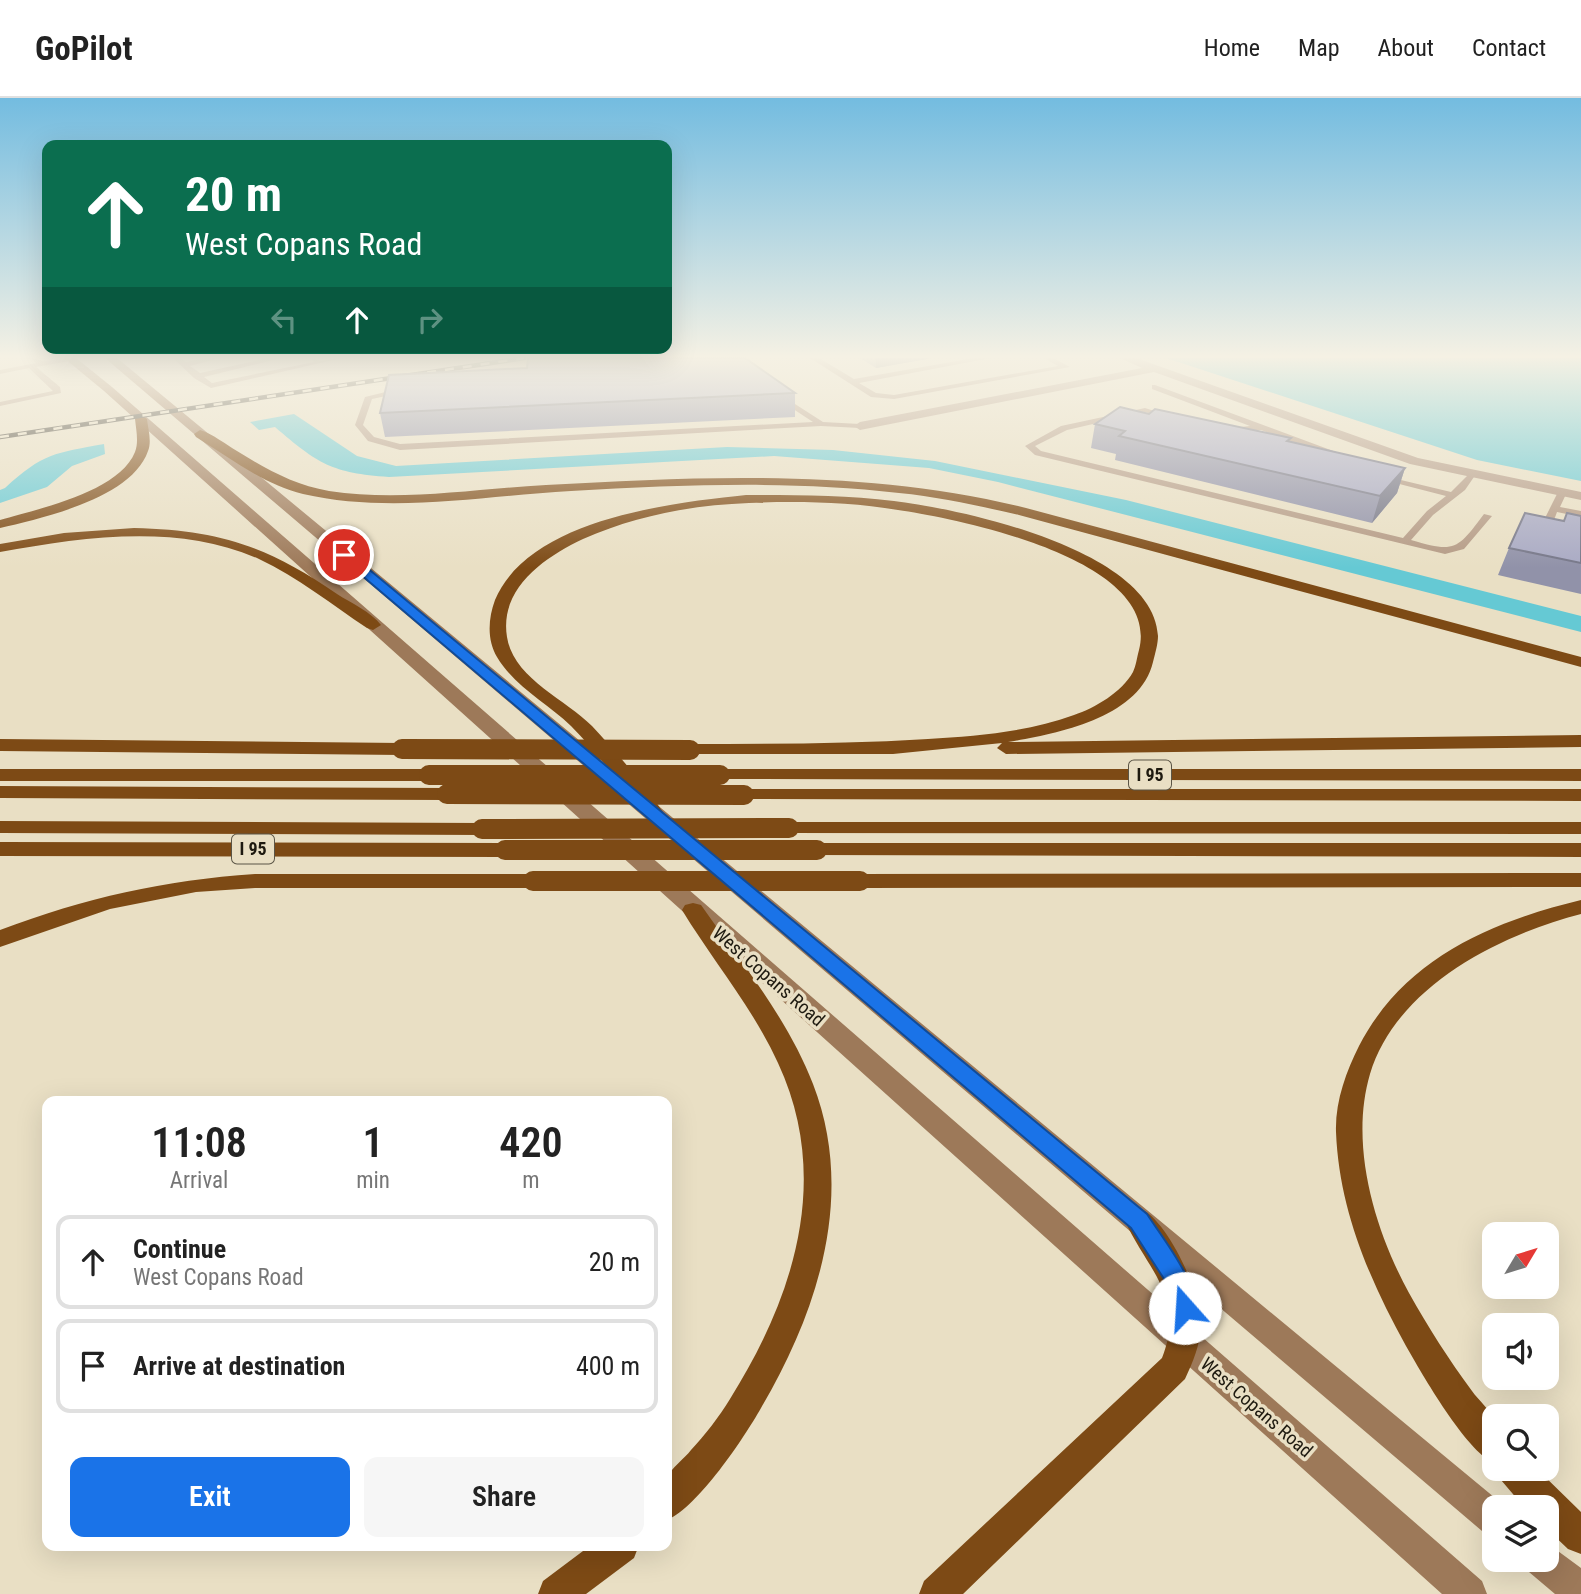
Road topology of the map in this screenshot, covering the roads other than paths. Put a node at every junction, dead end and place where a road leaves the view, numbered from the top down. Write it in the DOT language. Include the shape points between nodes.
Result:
graph roads {
  1 [pos="141,428"];
  2 [pos="151,428"];
  3 [pos="193,428"];
  4 [pos="361,428"];
  5 [pos="751,428"];
  6 [pos="1065,428"];
  7 [pos="1222,428"];
  8 [pos="1262,428"];
  9 [pos="1321,428"];
  10 [pos="200,434"];
  11 [pos="1338,456"];
  12 [pos="1370,472"];
  13 [pos="1472,474"];
  14 [pos="1562,492"];
  15 [pos="1452,495"];
  16 [pos="1581,496"];
  17 [pos="1554,509"];
  18 [pos="1581,514"];
  19 [pos="1487,516"];
  20 [pos="0,524"];
  21 [pos="1581,531"];
  22 [pos="1405,541"];
  23 [pos="0,548"];
  24 [pos="373,625"];
  25 [pos="1581,662"];
  26 [pos="1581,741"];
  27 [pos="0,745"];
  28 [pos="878,748"];
  29 [pos="0,775"];
  30 [pos="1581,775"];
  31 [pos="0,792"];
  32 [pos="1581,795"];
  33 [pos="653,813"];
  34 [pos="0,827"];
  35 [pos="1581,828"];
  36 [pos="0,849"];
  37 [pos="1581,850"];
  38 [pos="1581,880"];
  39 [pos="1581,907"];
  40 [pos="693,910"];
  41 [pos="0,939"];
  42 [pos="1139,1221"];
  43 [pos="1185,1343"];
  44 [pos="1482,1430"];
  45 [pos="1524,1481"];
  46 [pos="672,1497"];
  47 [pos="1482,1509"];
  48 [pos="1581,1536"];
  49 [pos="613,1551"];
  50 [pos="1557,1572"];
  51 [pos="1581,1592"];
  52 [pos="556,1594"];
  53 [pos="937,1594"];
  54 [pos="1469,1594"];
  1 -- 20 [label="highway" via="142,451 124,475 72,502"];
  2 -- 24 [label="main road, West Copans Road"];
  3 -- 10 [label="main road"];
  4 -- 5 [label="lane" via="371,439 400,447"];
  6 -- 22 [label="lane" via="1029,446 1038,453"];
  7 -- 8 [label="lane"];
  8 -- 11 [label="lane"];
  9 -- 13 [label="street" via="1415,461"];
  10 -- 25 [label="highway" via="291,486 325,495 413,497 755,479 857,483 929,492 1021,511"];
  10 -- 33 [label="main road"];
  12 -- 15 [label="lane"];
  13 -- 14 [label="street"];
  13 -- 15 [label="lane"];
  14 -- 16 [label="street"];
  14 -- 17 [label="lane"];
  15 -- 22 [label="lane"];
  17 -- 18 [label="lane"];
  17 -- 21 [label="lane" via="1549,520 1553,525"];
  19 -- 22 [label="lane" via="1456,552"];
  23 -- 24 [label="highway" via="124,534 225,542 266,557"];
  24 -- 40 [label="main road, West Copans Road"];
  26 -- 28 [label="highway"];
  27 -- 28 [label="highway, bridge"];
  28 -- 33 [label="highway" via="1006,738 1056,728 1096,711 1119,698 1142,672 1150,643 1142,612 1108,575 1060,548 982,523 904,508 814,499 735,498 668,506 601,524 554,548 516,578 500,607 499,642 517,673 577,721"];
  29 -- 30 [label="highway, I 95, bridge"];
  31 -- 32 [label="highway, bridge"];
  33 -- 42 [label="main road"];
  34 -- 35 [label="highway, bridge"];
  36 -- 37 [label="highway, I 95, bridge"];
  38 -- 41 [label="highway, bridge" via="255,881 197,885 107,902"];
  39 -- 44 [label="highway" via="1496,936 1448,962 1413,990 1372,1041 1352,1102 1354,1182 1371,1242 1422,1349"];
  40 -- 43 [label="main road, West Copans Road"];
  40 -- 46 [label="highway" via="764,1015 796,1074 816,1150 816,1208 794,1310 760,1384 735,1423"];
  42 -- 43 [label="highway" via="1180,1289"];
  42 -- 47 [label="main road"];
  43 -- 53 [label="highway" via="1163,1380"];
  43 -- 54 [label="main road, West Copans Road"];
  45 -- 48 [label="highway"];
  49 -- 52 [label="highway"];
  50 -- 51 [label="main road"];
}
